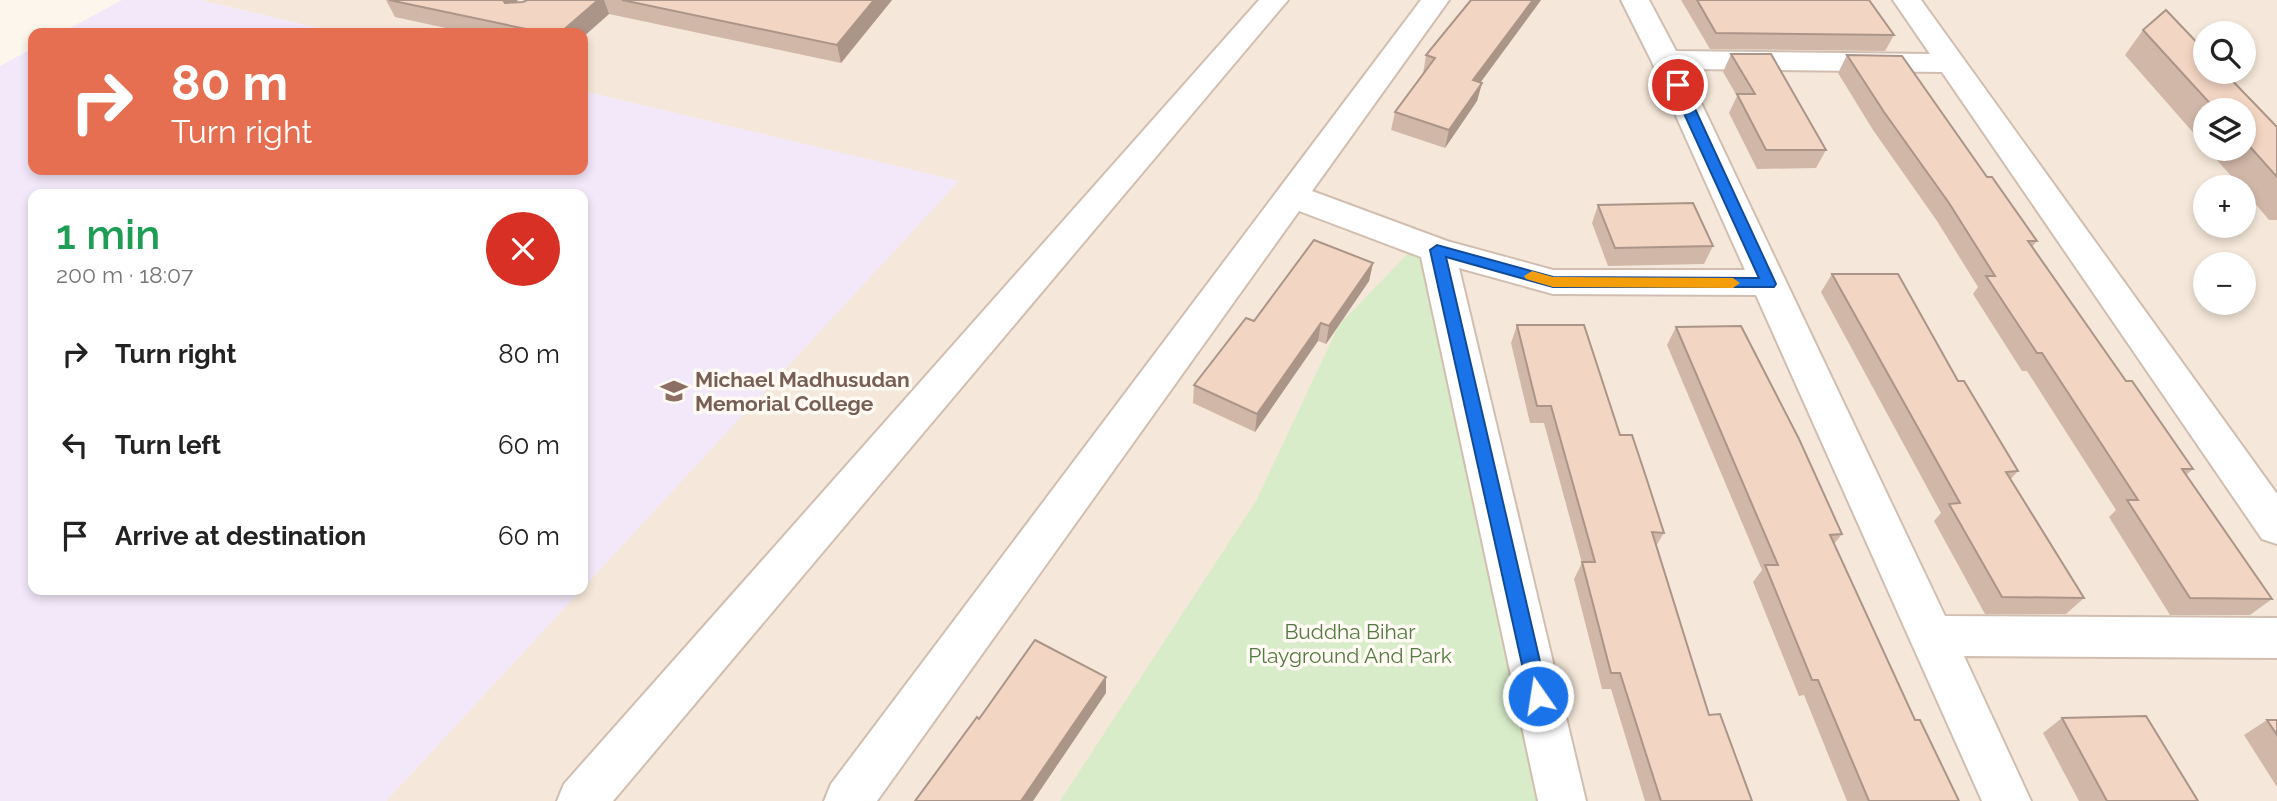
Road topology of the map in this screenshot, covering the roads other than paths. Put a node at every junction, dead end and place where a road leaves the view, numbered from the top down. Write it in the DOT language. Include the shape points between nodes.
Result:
graph roads {
  1 [pos="1274,0"];
  2 [pos="1435,0"];
  3 [pos="1635,0"];
  4 [pos="1907,0"];
  5 [pos="1666,60"];
  6 [pos="1951,63"];
  7 [pos="1292,196"];
  8 [pos="1437,250"];
  9 [pos="1769,284"];
  10 [pos="2277,527"];
  11 [pos="1931,636"];
  12 [pos="2277,638"];
  13 [pos="580,801"];
  14 [pos="848,801"];
  15 [pos="1562,801"];
  16 [pos="2007,801"];
  1 -- 13 [label="street"];
  2 -- 7 [label="street"];
  3 -- 5 [label="street"];
  4 -- 6 [label="street"];
  5 -- 6 [label="street"];
  5 -- 9 [label="street"];
  6 -- 10 [label="street"];
  7 -- 8 [label="street"];
  7 -- 14 [label="street"];
  8 -- 9 [label="street" via="1553,282"];
  8 -- 15 [label="street"];
  9 -- 11 [label="street"];
  11 -- 12 [label="street"];
  11 -- 16 [label="street"];
}
